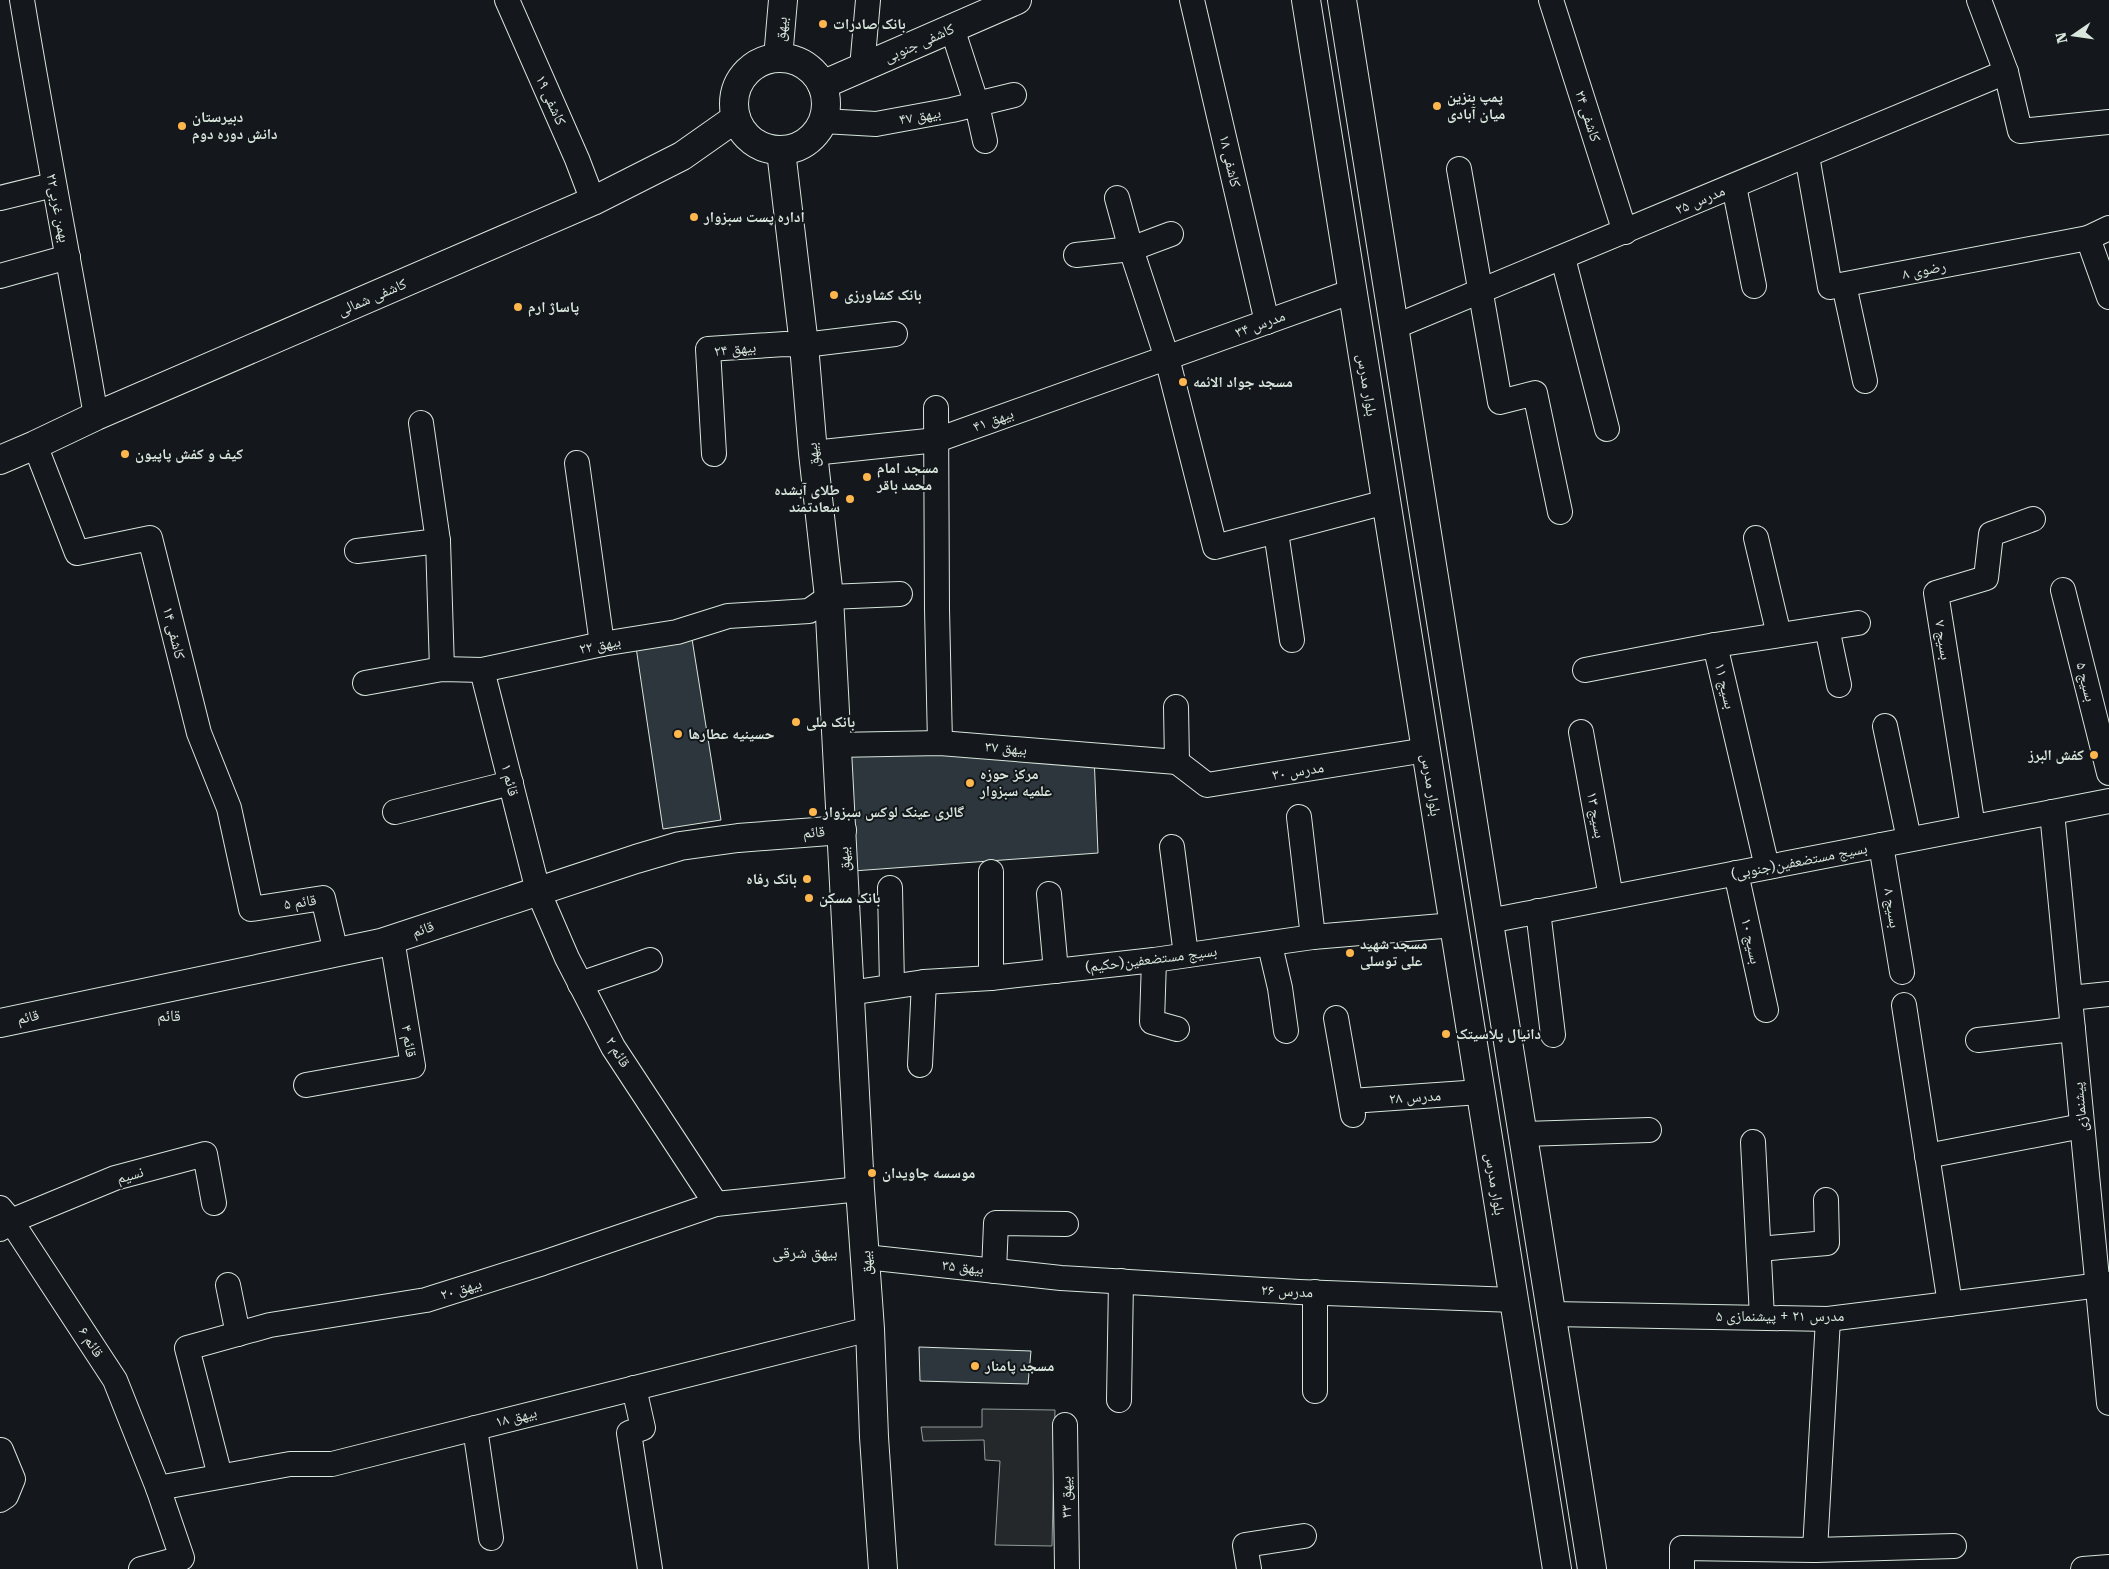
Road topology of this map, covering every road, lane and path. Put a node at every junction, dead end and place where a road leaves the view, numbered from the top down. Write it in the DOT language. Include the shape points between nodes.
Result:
graph roads {
  1 [pos="22,0"];
  2 [pos="507,0"];
  3 [pos="784,0"];
  4 [pos="868,0"];
  5 [pos="1017,0"];
  6 [pos="1192,0"];
  7 [pos="1306,0"];
  8 [pos="1342,0"];
  9 [pos="1552,0"];
  10 [pos="1979,0"];
  11 [pos="952,28"];
  12 [pos="778,58"];
  13 [pos="862,68"];
  14 [pos="2006,72"];
  15 [pos="822,85"];
  16 [pos="1014,95"];
  17 [pos="977,105"];
  18 [pos="736,118"];
  19 [pos="823,121"];
  20 [pos="2109,122"];
  21 [pos="985,141"];
  22 [pos="781,151"];
  23 [pos="1807,156"];
  24 [pos="1459,169"];
  25 [pos="53,185"];
  26 [pos="1734,186"];
  27 [pos="0,198"];
  28 [pos="1116,198"];
  29 [pos="593,201"];
  30 [pos="2109,228"];
  31 [pos="1625,232"];
  32 [pos="1170,234"];
  33 [pos="2088,238"];
  34 [pos="1130,249"];
  35 [pos="1076,255"];
  36 [pos="68,257"];
  37 [pos="1563,258"];
  38 [pos="0,276"];
  39 [pos="1844,285"];
  40 [pos="1754,286"];
  41 [pos="1352,292"];
  42 [pos="1481,292"];
  43 [pos="2109,297"];
  44 [pos="1267,322"];
  45 [pos="1394,327"];
  46 [pos="895,334"];
  47 [pos="804,345"];
  48 [pos="1167,358"];
  49 [pos="1865,381"];
  50 [pos="936,408"];
  51 [pos="96,416"];
  52 [pos="421,423"];
  53 [pos="1607,428"];
  54 [pos="938,440"];
  55 [pos="35,446"];
  56 [pos="813,453"];
  57 [pos="714,454"];
  58 [pos="0,460"];
  59 [pos="577,463"];
  60 [pos="1386,502"];
  61 [pos="1560,512"];
  62 [pos="2034,519"];
  63 [pos="1276,532"];
  64 [pos="1756,538"];
  65 [pos="438,541"];
  66 [pos="357,551"];
  67 [pos="2063,590"];
  68 [pos="900,594"];
  69 [pos="829,597"];
  70 [pos="1858,623"];
  71 [pos="1827,628"];
  72 [pos="1779,635"];
  73 [pos="1292,640"];
  74 [pos="602,644"];
  75 [pos="1715,645"];
  76 [pos="1448,662"];
  77 [pos="1413,668"];
  78 [pos="442,669"];
  79 [pos="482,670"];
  80 [pos="1585,670"];
  81 [pos="365,683"];
  82 [pos="1839,685"];
  83 [pos="1176,707"];
  84 [pos="1885,726"];
  85 [pos="1581,732"];
  86 [pos="940,743"];
  87 [pos="836,745"];
  88 [pos="1426,750"];
  89 [pos="1177,762"];
  90 [pos="2109,774"];
  91 [pos="511,783"];
  92 [pos="2109,800"];
  93 [pos="395,812"];
  94 [pos="2052,812"];
  95 [pos="1299,817"];
  96 [pos="1973,827"];
  97 [pos="842,830"];
  98 [pos="1909,839"];
  99 [pos="1881,845"];
  100 [pos="1172,847"];
  101 [pos="1767,867"];
  102 [pos="991,872"];
  103 [pos="1736,873"];
  104 [pos="890,888"];
  105 [pos="538,891"];
  106 [pos="1050,894"];
  107 [pos="1611,897"];
  108 [pos="251,909"];
  109 [pos="1538,912"];
  110 [pos="1489,921"];
  111 [pos="1454,925"];
  112 [pos="1313,937"];
  113 [pos="392,939"];
  114 [pos="1273,943"];
  115 [pos="336,952"];
  116 [pos="1186,955"];
  117 [pos="650,960"];
  118 [pos="1154,960"];
  119 [pos="1056,971"];
  120 [pos="1902,972"];
  121 [pos="991,978"];
  122 [pos="924,982"];
  123 [pos="580,984"];
  124 [pos="892,986"];
  125 [pos="850,993"];
  126 [pos="2109,994"];
  127 [pos="2070,998"];
  128 [pos="1904,1005"];
  129 [pos="1766,1010"];
  130 [pos="1336,1018"];
  131 [pos="0,1023"];
  132 [pos="1178,1030"];
  133 [pos="2073,1030"];
  134 [pos="1286,1031"];
  135 [pos="1553,1035"];
  136 [pos="1978,1040"];
  137 [pos="920,1066"];
  138 [pos="306,1085"];
  139 [pos="1480,1092"];
  140 [pos="2082,1126"];
  141 [pos="1649,1130"];
  142 [pos="1754,1142"];
  143 [pos="1525,1147"];
  144 [pos="1927,1156"];
  145 [pos="1493,1168"];
  146 [pos="860,1189"];
  147 [pos="1826,1200"];
  148 [pos="214,1203"];
  149 [pos="716,1204"];
  150 [pos="4,1219"];
  151 [pos="1066,1224"];
  152 [pos="1759,1249"];
  153 [pos="865,1257"];
  154 [pos="994,1271"];
  155 [pos="1061,1278"];
  156 [pos="1121,1282"];
  157 [pos="228,1285"];
  158 [pos="2103,1286"];
  159 [pos="1315,1292"];
  160 [pos="1514,1300"];
  161 [pos="1950,1304"];
  162 [pos="1552,1314"];
  163 [pos="1762,1317"];
  164 [pos="1828,1319"];
  165 [pos="870,1330"];
  166 [pos="238,1334"];
  167 [pos="634,1388"];
  168 [pos="1315,1391"];
  169 [pos="1119,1400"];
  170 [pos="2109,1403"];
  171 [pos="1065,1425"];
  172 [pos="475,1428"];
  173 [pos="1,1450"];
  174 [pos="220,1476"];
  175 [pos="158,1488"];
  176 [pos="0,1500"];
  177 [pos="1304,1536"];
  178 [pos="491,1538"];
  179 [pos="1954,1546"];
  180 [pos="1815,1550"];
  181 [pos="184,1563"];
  182 [pos="2109,1567"];
  183 [pos="141,1569"];
  184 [pos="650,1569"];
  185 [pos="883,1569"];
  186 [pos="1067,1569"];
  187 [pos="1249,1569"];
  188 [pos="1557,1569"];
  189 [pos="1592,1569"];
  190 [pos="1682,1569"];
  191 [pos="2083,1569"];
  1 -- 25 [label="street, ۲۲بهمن غربی"];
  2 -- 29 [label="street, کاشفی ۱۹"];
  3 -- 12 [label="main road, بیهق"];
  4 -- 13 [label="street"];
  5 -- 11 [label="main road, کاشفی جنوبی"];
  6 -- 44 [label="street, کاشفی ۱۸"];
  7 -- 41 [label="main road, بلوار مدرس"];
  8 -- 45 [label="main road"];
  9 -- 31 [label="street, کاشفی ۲۴"];
  10 -- 14 [label="street"];
  11 -- 13 [label="main road, کاشفی جنوبی"];
  11 -- 17 [label="street"];
  12 -- 15 [label="main road" via="804,65"];
  12 -- 18 [label="main road" via="763,61 749,69 740,81 734,96"];
  13 -- 15 [label="main road, کاشفی جنوبی"];
  14 -- 20 [label="street" via="2020,132"];
  14 -- 23 [label="street, مدرس ۲۵"];
  15 -- 19 [label="main road" via="826,109"];
  16 -- 17 [label="street, بیهق ۴۷"];
  17 -- 19 [label="street, بیهق ۴۷" via="876,124"];
  17 -- 21 [label="street"];
  18 -- 22 [label="main road" via="743,132 755,144"];
  18 -- 29 [label="main road, کاشفی شمالی" via="682,156"];
  19 -- 22 [label="main road" via="806,142 794,149"];
  22 -- 47 [label="main road, بیهق"];
  23 -- 26 [label="street, مدرس ۲۵"];
  23 -- 39 [label="street" via="1830,287"];
  24 -- 42 [label="street"];
  25 -- 27 [label="street"];
  25 -- 36 [label="street, ۲۲بهمن غربی"];
  26 -- 31 [label="street, مدرس ۲۵"];
  26 -- 40 [label="street"];
  28 -- 34 [label="street"];
  29 -- 51 [label="main road, کاشفی شمالی"];
  30 -- 33 [label="street, رضوی ۸"];
  31 -- 37 [label="street, مدرس ۲۵"];
  32 -- 34 [label="street"];
  33 -- 39 [label="street, رضوی ۸"];
  33 -- 43 [label="street"];
  34 -- 35 [label="street"];
  34 -- 48 [label="street"];
  36 -- 38 [label="street"];
  36 -- 51 [label="street, ۲۲بهمن غربی"];
  37 -- 42 [label="street, مدرس ۲۵"];
  37 -- 53 [label="street"];
  39 -- 49 [label="street"];
  41 -- 44 [label="street, مدرس ۳۴"];
  41 -- 60 [label="main road, بلوار مدرس"];
  42 -- 45 [label="street, مدرس ۲۵"];
  42 -- 61 [label="street" via="1500,402 1535,393"];
  44 -- 48 [label="street, مدرس ۳۴"];
  45 -- 76 [label="main road"];
  46 -- 47 [label="street"];
  47 -- 56 [label="main road, بیهق"];
  47 -- 57 [label="street, بیهق ۲۴" via="708,349"];
  48 -- 54 [label="street, بیهق ۴۱"];
  48 -- 63 [label="street" via="1215,547"];
  50 -- 54 [label="street"];
  51 -- 55 [label="main road, کاشفی شمالی"];
  52 -- 65 [label="street"];
  54 -- 56 [label="street, بیهق ۴۱"];
  54 -- 86 [label="street"];
  55 -- 58 [label="main road, کاشفی شمالی"];
  55 -- 108 [label="street, کاشفی ۱۴" via="77,553 150,538 199,733 229,808"];
  56 -- 69 [label="main road, بیهق"];
  59 -- 74 [label="street"];
  60 -- 63 [label="street"];
  60 -- 77 [label="main road, بلوار مدرس"];
  62 -- 96 [label="street, بسیج ۷" via="1991,534 1986,578 1936,593"];
  63 -- 73 [label="street"];
  64 -- 72 [label="street"];
  65 -- 66 [label="street"];
  65 -- 78 [label="street"];
  67 -- 90 [label="street, بسیج ۵"];
  68 -- 69 [label="street"];
  69 -- 74 [label="street, بیهق ۲۲" via="809,612 728,616 677,632"];
  69 -- 87 [label="main road, بیهق"];
  70 -- 71 [label="street, بسیج ۱۱"];
  71 -- 72 [label="street, بسیج ۱۱"];
  71 -- 82 [label="street"];
  72 -- 75 [label="street, بسیج ۱۱"];
  74 -- 79 [label="street, بیهق ۲۲"];
  75 -- 80 [label="street"];
  75 -- 101 [label="street, بسیج ۱۱"];
  76 -- 77 [label="main road"];
  76 -- 110 [label="main road"];
  77 -- 88 [label="main road, بلوار مدرس"];
  78 -- 79 [label="street, بیهق ۲۲"];
  78 -- 81 [label="street, بیهق ۲۲"];
  79 -- 91 [label="street, قائم ۱"];
  83 -- 89 [label="street"];
  84 -- 98 [label="street"];
  85 -- 107 [label="street, بسیج ۱۳"];
  86 -- 87 [label="street, بیهق ۳۷"];
  86 -- 89 [label="street, بیهق ۳۷"];
  87 -- 97 [label="main road, بیهق"];
  88 -- 89 [label="street, مدرس ۳۰" via="1207,785"];
  88 -- 111 [label="main road, بلوار مدرس"];
  91 -- 93 [label="street"];
  91 -- 105 [label="street, قائم ۱"];
  92 -- 94 [label="street, بسیج مستضعفین(جنوبی)"];
  94 -- 96 [label="street, بسیج مستضعفین(جنوبی)"];
  94 -- 127 [label="street, پیشنمازی"];
  95 -- 112 [label="street"];
  96 -- 98 [label="street, بسیج مستضعفین(جنوبی)"];
  97 -- 105 [label="main road, قائم" via="680,846"];
  97 -- 125 [label="main road, بیهق"];
  98 -- 99 [label="street, بسیج مستضعفین(جنوبی)"];
  99 -- 101 [label="street, بسیج مستضعفین(جنوبی)"];
  99 -- 120 [label="street, بسیج ۸"];
  100 -- 116 [label="street"];
  101 -- 103 [label="street, بسیج مستضعفین(جنوبی)"];
  102 -- 121 [label="street"];
  103 -- 107 [label="street, بسیج مستضعفین(جنوبی)"];
  103 -- 129 [label="street, بسیج ۱۰"];
  104 -- 124 [label="street"];
  105 -- 113 [label="main road, قائم"];
  105 -- 123 [label="street, قائم ۲"];
  106 -- 119 [label="street"];
  107 -- 109 [label="street, بسیج مستضعفین(جنوبی)"];
  108 -- 115 [label="street, قائم ۵" via="323,898"];
  109 -- 110 [label="street, بسیج مستضعفین(جنوبی)"];
  109 -- 135 [label="street"];
  110 -- 143 [label="main road"];
  111 -- 112 [label="street, بسیج مستضعفین(حکیم)"];
  111 -- 139 [label="main road, بلوار مدرس"];
  112 -- 114 [label="street, بسیج مستضعفین(حکیم)"];
  113 -- 115 [label="main road, قائم"];
  113 -- 138 [label="street, قائم ۴" via="413,1066"];
  114 -- 116 [label="street, بسیج مستضعفین(حکیم)"];
  114 -- 134 [label="street" via="1272,954"];
  115 -- 131 [label="main road, قائم"];
  116 -- 118 [label="street, بسیج مستضعفین(حکیم)"];
  117 -- 123 [label="street"];
  118 -- 119 [label="street, بسیج مستضعفین(حکیم)"];
  118 -- 132 [label="street" via="1152,1022"];
  119 -- 121 [label="street, بسیج مستضعفین(حکیم)"];
  121 -- 122 [label="street, بسیج مستضعفین(حکیم)"];
  122 -- 124 [label="street, بسیج مستضعفین(حکیم)"];
  122 -- 137 [label="street"];
  123 -- 149 [label="street, قائم ۲" via="613,1047"];
  124 -- 125 [label="street, بسیج مستضعفین(حکیم)"];
  125 -- 146 [label="main road, بیهق"];
  126 -- 127 [label="street"];
  127 -- 133 [label="street, پیشنمازی"];
  128 -- 144 [label="street"];
  130 -- 139 [label="street, مدرس ۲۸" via="1352,1109"];
  133 -- 136 [label="street"];
  133 -- 140 [label="street, پیشنمازی"];
  139 -- 145 [label="main road, بلوار مدرس"];
  140 -- 144 [label="street"];
  140 -- 158 [label="street, پیشنمازی"];
  141 -- 143 [label="street"];
  142 -- 152 [label="street"];
  143 -- 145 [label="main road"];
  143 -- 162 [label="main road"];
  144 -- 161 [label="street"];
  145 -- 160 [label="main road, بلوار مدرس"];
  146 -- 149 [label="street, بیهق ۲۰"];
  146 -- 153 [label="main road, بیهق"];
  147 -- 152 [label="street" via="1826,1243"];
  148 -- 150 [label="street, نسیم" via="205,1154 115,1178"];
  149 -- 166 [label="street, بیهق ۲۰" via="426,1300 270,1325"];
  150 -- 175 [label="street, قائم ۶" via="115,1380"];
  151 -- 154 [label="street" via="996,1223"];
  152 -- 163 [label="street"];
  153 -- 154 [label="street, بیهق ۳۵"];
  153 -- 165 [label="main road, بیهق"];
  154 -- 155 [label="street, بیهق ۳۵"];
  155 -- 156 [label="street, مدرس ۲۶"];
  156 -- 159 [label="street, مدرس ۲۶"];
  156 -- 169 [label="street"];
  157 -- 166 [label="street"];
  158 -- 161 [label="street, مدرس ۲۱ + پیشنمازی ۵"];
  158 -- 170 [label="street, پیشنمازی"];
  159 -- 160 [label="street, مدرس ۲۶"];
  159 -- 168 [label="street"];
  160 -- 188 [label="main road, بلوار مدرس"];
  161 -- 164 [label="street, مدرس ۲۱ + پیشنمازی ۵"];
  162 -- 163 [label="street, مدرس ۲۱ + پیشنمازی ۵"];
  162 -- 189 [label="main road"];
  163 -- 164 [label="street, مدرس ۲۱ + پیشنمازی ۵"];
  164 -- 180 [label="street"];
  165 -- 167 [label="street, بیهق ۱۸"];
  165 -- 185 [label="main road, بیهق"];
  166 -- 174 [label="street, بیهق ۲۰" via="187,1348"];
  167 -- 172 [label="street, بیهق ۱۸"];
  167 -- 184 [label="street" via="643,1428 629,1434"];
  171 -- 186 [label="street, بیهق ۳۳"];
  172 -- 174 [label="street, بیهق ۱۸" via="332,1464 290,1464"];
  172 -- 178 [label="street"];
  173 -- 176 [label="street" via="13,1478 6,1496"];
  174 -- 175 [label="street, بیهق ۱۸"];
  175 -- 181 [label="street, قائم ۶"];
  177 -- 187 [label="street" via="1245,1545"];
  179 -- 180 [label="street"];
  180 -- 190 [label="street" via="1682,1548"];
  181 -- 183 [label="street"];
  182 -- 191 [label="street"];
}
